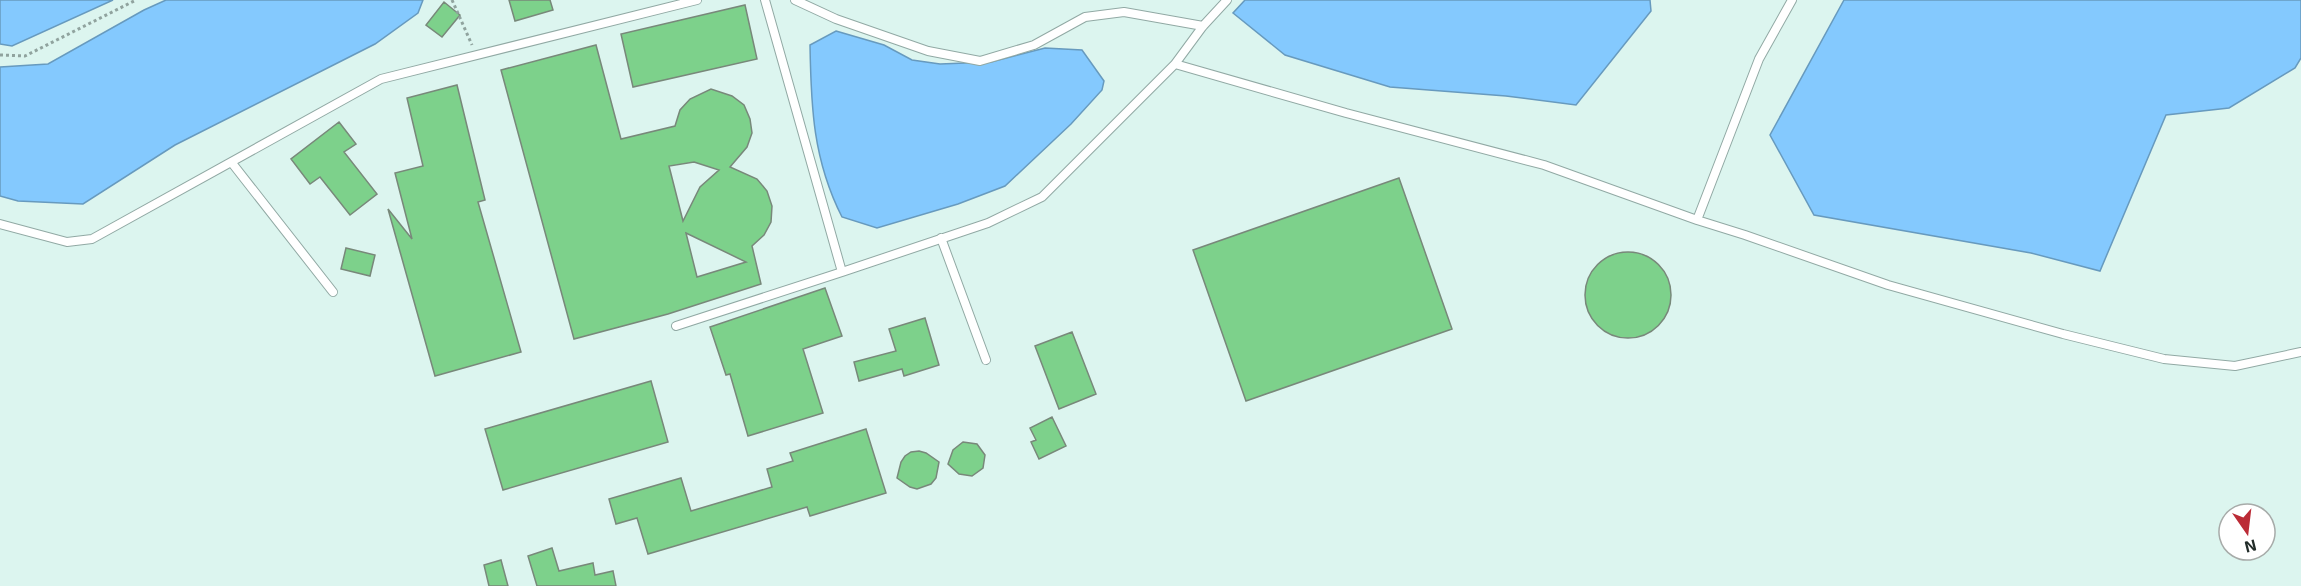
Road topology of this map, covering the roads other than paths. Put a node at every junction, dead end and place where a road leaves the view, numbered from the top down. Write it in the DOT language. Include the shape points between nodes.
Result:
graph roads {
  1 [pos="697,0"];
  2 [pos="765,0"];
  3 [pos="795,0"];
  4 [pos="1227,0"];
  5 [pos="1792,0"];
  6 [pos="1203,26"];
  7 [pos="1175,64"];
  8 [pos="232,163"];
  9 [pos="1696,220"];
  10 [pos="0,224"];
  11 [pos="941,238"];
  12 [pos="842,272"];
  13 [pos="333,292"];
  14 [pos="676,326"];
  15 [pos="2301,352"];
  16 [pos="986,360"];
  1 -- 8 [label="lane" via="381,79"];
  2 -- 12 [label="lane"];
  3 -- 6 [label="lane" via="836,19 928,51 980,61 1034,45 1085,17 1124,12"];
  4 -- 6 [label="lane"];
  5 -- 9 [label="lane" via="1759,59"];
  6 -- 7 [label="lane"];
  7 -- 9 [label="lane" via="1544,165"];
  7 -- 11 [label="lane" via="1042,197 988,223"];
  8 -- 10 [label="lane" via="92,239 67,242"];
  8 -- 13 [label="lane"];
  9 -- 15 [label="lane" via="1888,285 2164,359 2235,366"];
  11 -- 12 [label="lane"];
  11 -- 16 [label="lane"];
  12 -- 14 [label="lane"];
}
